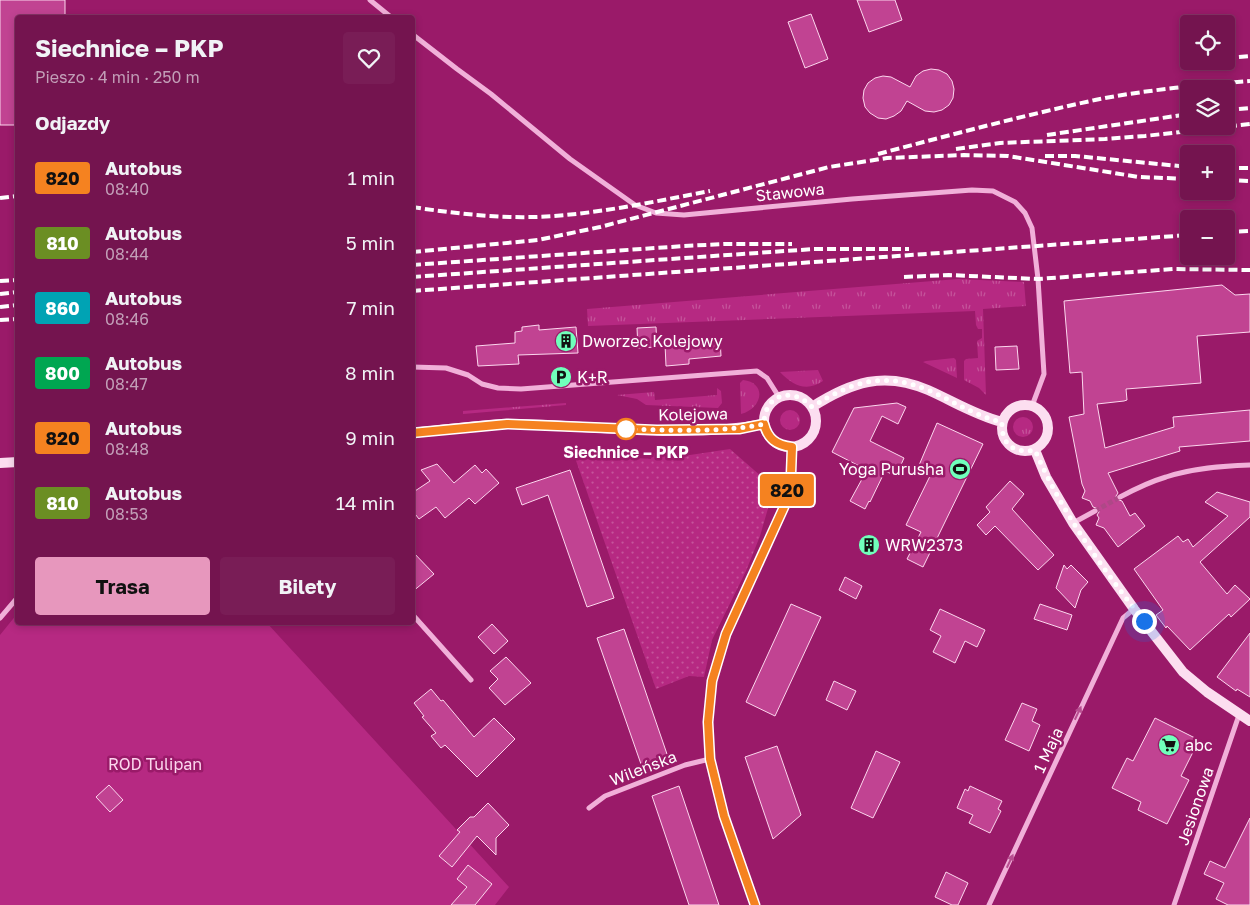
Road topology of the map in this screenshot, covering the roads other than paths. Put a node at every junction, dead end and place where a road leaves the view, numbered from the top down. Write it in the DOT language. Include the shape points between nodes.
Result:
graph roads {
  1 [pos="370,0"];
  2 [pos="388,15"];
  3 [pos="415,36"];
  4 [pos="415,368"];
  5 [pos="779,397"];
  6 [pos="1032,406"];
  7 [pos="812,407"];
  8 [pos="1002,422"];
  9 [pos="764,424"];
  10 [pos="415,433"];
  11 [pos="792,447"];
  12 [pos="1035,450"];
  13 [pos="15,462"];
  14 [pos="0,463"];
  15 [pos="1250,465"];
  16 [pos="1120,497"];
  17 [pos="1095,511"];
  18 [pos="1073,524"];
  19 [pos="15,600"];
  20 [pos="1134,608"];
  21 [pos="415,617"];
  22 [pos="0,618"];
  23 [pos="472,680"];
  24 [pos="1239,715"];
  25 [pos="1250,721"];
  26 [pos="710,759"];
  27 [pos="589,808"];
  28 [pos="755,905"];
  29 [pos="989,905"];
  30 [pos="1174,905"];
  1 -- 2 [label="street"];
  3 -- 6 [label="street, Stawowa" via="570,159 635,205 656,213 684,215 972,190 993,191 1015,202 1032,228 1038,279 1044,374"];
  4 -- 5 [label="street" via="446,368 482,384 521,389 757,371 767,378"];
  5 -- 7 [label="street" via="797,396"];
  5 -- 9 [label="street" via="767,408"];
  6 -- 8 [label="street" via="1014,408"];
  6 -- 12 [label="street" via="1047,421 1048,432 1044,443"];
  7 -- 8 [label="street" via="853,385 880,379 902,381"];
  7 -- 11 [label="street" via="816,419 813,432 804,442"];
  8 -- 12 [label="street" via="1006,442 1014,449 1024,452"];
  9 -- 10 [label="street, Kolejowa" via="739,429 657,430 507,424"];
  9 -- 11 [label="street" via="773,441"];
  11 -- 26 [label="street" via="791,474 784,507 726,634 712,681 708,722"];
  12 -- 18 [label="street" via="1046,477"];
  13 -- 14 [label="street"];
  15 -- 16 [label="street" via="1167,476"];
  17 -- 18 [label="street"];
  18 -- 20 [label="street"];
  19 -- 22 [label="street"];
  20 -- 24 [label="street" via="1183,672"];
  29 -- 20 [label="street, 1 Maja, one-way" via="1122,618"];
  21 -- 23 [label="street"];
  24 -- 25 [label="street"];
  24 -- 30 [label="street, Jesionowa"];
  26 -- 27 [label="street, Wileńska" via="685,765 605,796"];
  26 -- 28 [label="street" via="724,816"];
}
